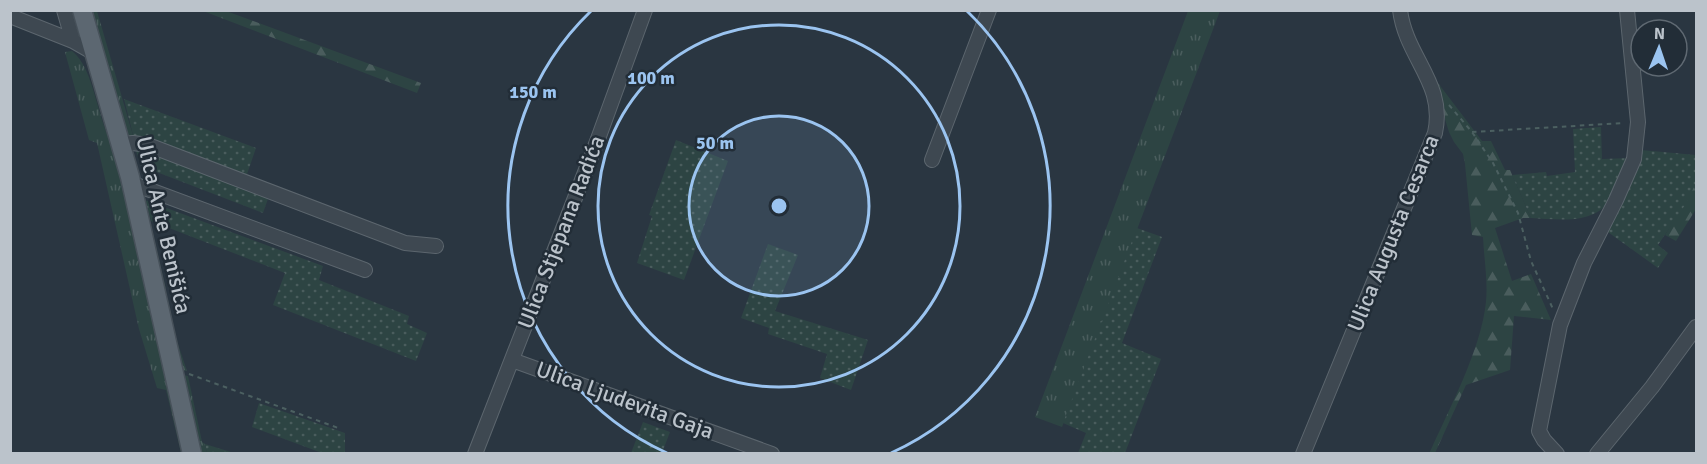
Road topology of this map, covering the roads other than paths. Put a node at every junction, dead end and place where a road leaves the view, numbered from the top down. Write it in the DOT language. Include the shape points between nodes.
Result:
graph roads {
  1 [pos="64,10"];
  2 [pos="82,10"];
  3 [pos="645,10"];
  4 [pos="989,10"];
  5 [pos="1400,10"];
  6 [pos="1627,10"];
  7 [pos="11,18"];
  8 [pos="73,41"];
  9 [pos="94,53"];
  10 [pos="120,144"];
  11 [pos="932,160"];
  12 [pos="131,183"];
  13 [pos="436,246"];
  14 [pos="365,270"];
  15 [pos="1696,327"];
  16 [pos="512,360"];
  17 [pos="192,453"];
  18 [pos="475,453"];
  19 [pos="772,453"];
  20 [pos="1303,453"];
  21 [pos="1557,453"];
  22 [pos="1597,453"];
  1 -- 8 [label="street"];
  2 -- 9 [label="main road, Ulica Ante Benišića"];
  3 -- 16 [label="street, Ulica Stjepana Radića"];
  4 -- 11 [label="street"];
  5 -- 20 [label="street, Ulica Augusta Cesarca" via="1408,42 1435,94 1439,117"];
  6 -- 21 [label="street" via="1638,142 1630,171 1584,263 1560,325 1539,431"];
  7 -- 8 [label="street"];
  8 -- 9 [label="street"];
  9 -- 10 [label="main road, Ulica Ante Benišića"];
  10 -- 12 [label="main road, Ulica Ante Benišića"];
  10 -- 13 [label="street" via="148,145 405,243"];
  12 -- 14 [label="street"];
  12 -- 17 [label="main road, Ulica Ante Benišića"];
  15 -- 22 [label="street"];
  16 -- 18 [label="street, Ulica Stjepana Radića"];
  16 -- 19 [label="street, Ulica Ljudevita Gaja"];
}
